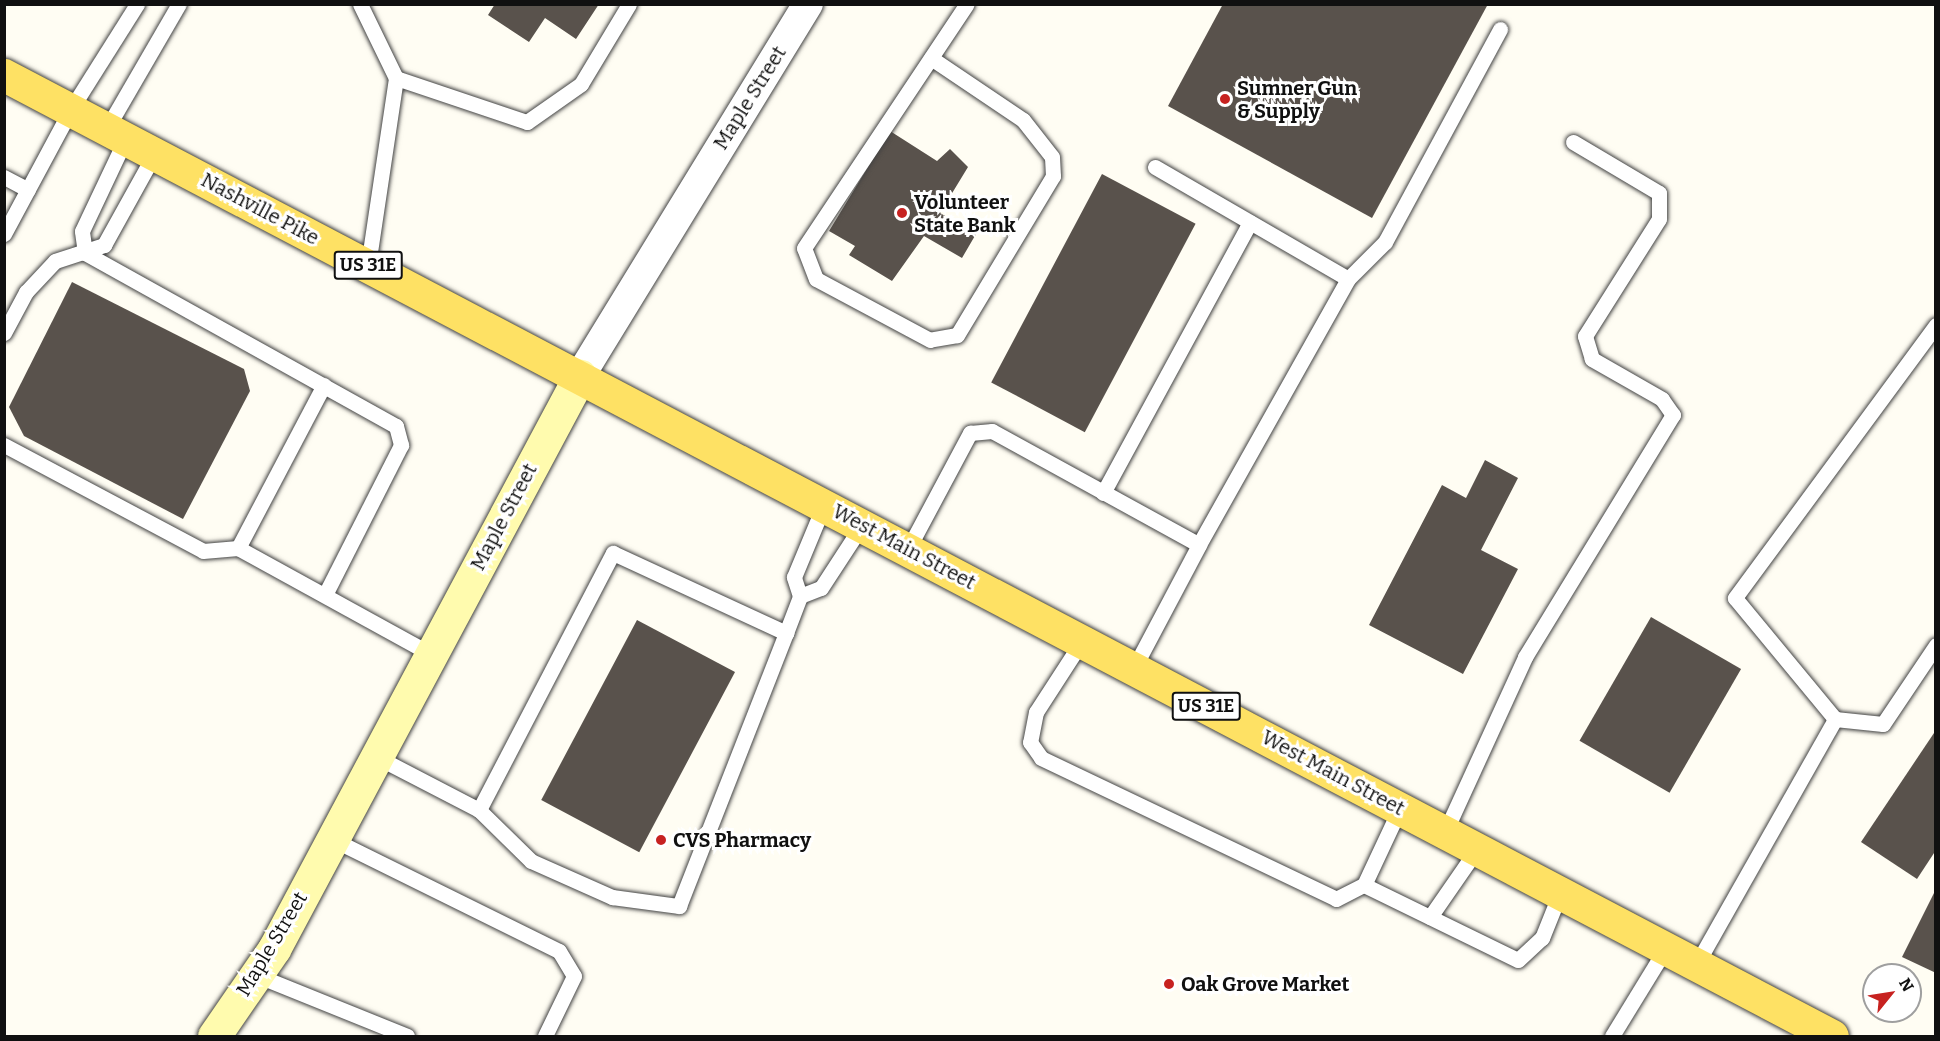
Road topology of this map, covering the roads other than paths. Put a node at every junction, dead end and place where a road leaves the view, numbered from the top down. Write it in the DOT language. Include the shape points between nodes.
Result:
graph roads {
  1 [pos="137,4"];
  2 [pos="180,4"];
  3 [pos="360,4"];
  4 [pos="629,4"];
  5 [pos="808,4"];
  6 [pos="967,4"];
  7 [pos="1500,29"];
  8 [pos="931,58"];
  9 [pos="4,75"];
  10 [pos="396,78"];
  11 [pos="71,109"];
  12 [pos="116,133"];
  13 [pos="1573,142"];
  14 [pos="155,153"];
  15 [pos="1155,167"];
  16 [pos="4,177"];
  17 [pos="28,190"];
  18 [pos="1250,222"];
  19 [pos="4,234"];
  20 [pos="85,253"];
  21 [pos="368,265"];
  22 [pos="1348,279"];
  23 [pos="1935,325"];
  24 [pos="4,333"];
  25 [pos="580,376"];
  26 [pos="324,385"];
  27 [pos="4,445"];
  28 [pos="1103,493"];
  29 [pos="824,505"];
  30 [pos="862,525"];
  31 [pos="1199,546"];
  32 [pos="238,548"];
  33 [pos="908,549"];
  34 [pos="325,595"];
  35 [pos="800,596"];
  36 [pos="786,633"];
  37 [pos="1082,641"];
  38 [pos="1935,645"];
  39 [pos="430,654"];
  40 [pos="1134,668"];
  41 [pos="1835,719"];
  42 [pos="375,756"];
  43 [pos="1400,808"];
  44 [pos="479,810"];
  45 [pos="1445,832"];
  46 [pos="332,839"];
  47 [pos="1477,849"];
  48 [pos="1364,885"];
  49 [pos="1560,893"];
  50 [pos="1430,917"];
  51 [pos="1666,948"];
  52 [pos="1696,965"];
  53 [pos="256,975"];
  54 [pos="214,1036"];
  55 [pos="407,1036"];
  56 [pos="545,1036"];
  57 [pos="1612,1036"];
  58 [pos="1832,1036"];
  1 -- 11 [label="lane"];
  2 -- 12 [label="lane"];
  3 -- 10 [label="lane"];
  4 -- 10 [label="lane" via="581,84 526,123"];
  5 -- 25 [label="street, Maple Street"];
  6 -- 8 [label="lane"];
  7 -- 22 [label="lane" via="1385,242"];
  8 -- 8 [label="lane" via="1023,120 1052,157 1053,176 957,334 930,340 910,333 816,279 804,248"];
  9 -- 11 [label="main road, Nashville Pike / US 31E"];
  10 -- 21 [label="lane"];
  11 -- 12 [label="main road, Nashville Pike / US 31E"];
  11 -- 17 [label="lane"];
  12 -- 14 [label="main road, Nashville Pike / US 31E"];
  12 -- 20 [label="lane" via="82,231"];
  13 -- 45 [label="lane" via="1659,192 1659,219 1586,336 1592,359 1662,399 1673,415 1525,657"];
  14 -- 20 [label="lane" via="104,245"];
  14 -- 21 [label="main road, Nashville Pike / US 31E"];
  15 -- 18 [label="lane"];
  16 -- 17 [label="lane"];
  17 -- 19 [label="lane"];
  18 -- 22 [label="lane"];
  18 -- 28 [label="lane"];
  20 -- 24 [label="lane" via="55,261 26,292"];
  20 -- 26 [label="lane"];
  21 -- 25 [label="main road, Nashville Pike / US 31E"];
  22 -- 31 [label="lane"];
  23 -- 41 [label="lane" via="1735,598"];
  25 -- 29 [label="main road, West Main Street / US 31E"];
  25 -- 39 [label="street, Maple Street"];
  26 -- 32 [label="lane"];
  26 -- 34 [label="lane" via="396,426 401,445"];
  27 -- 32 [label="lane" via="203,551"];
  28 -- 31 [label="lane"];
  28 -- 33 [label="lane" via="992,431 970,433"];
  29 -- 30 [label="main road, West Main Street / US 31E"];
  29 -- 35 [label="lane" via="794,577"];
  30 -- 33 [label="main road, West Main Street / US 31E"];
  30 -- 35 [label="lane" via="821,588"];
  31 -- 40 [label="lane"];
  32 -- 34 [label="lane"];
  33 -- 37 [label="main road, West Main Street / US 31E"];
  34 -- 39 [label="lane"];
  35 -- 36 [label="lane"];
  36 -- 44 [label="lane" via="613,553"];
  36 -- 44 [label="lane" via="679,906 612,897 531,861"];
  37 -- 40 [label="main road, West Main Street / US 31E"];
  37 -- 48 [label="lane" via="1036,712 1030,742 1041,758 1336,899"];
  38 -- 41 [label="lane" via="1883,724"];
  39 -- 42 [label="street, Maple Street"];
  40 -- 43 [label="main road, West Main Street / US 31E"];
  41 -- 52 [label="lane"];
  42 -- 44 [label="lane"];
  42 -- 46 [label="street, Maple Street"];
  43 -- 45 [label="main road, West Main Street / US 31E"];
  43 -- 48 [label="lane"];
  45 -- 47 [label="main road, West Main Street / US 31E"];
  46 -- 53 [label="street, Maple Street"];
  46 -- 56 [label="lane" via="559,951 574,976"];
  47 -- 49 [label="main road, West Main Street / US 31E"];
  47 -- 50 [label="lane"];
  48 -- 50 [label="lane"];
  49 -- 50 [label="lane" via="1542,938 1518,960"];
  49 -- 51 [label="main road, West Main Street / US 31E"];
  51 -- 52 [label="main road, West Main Street / US 31E"];
  51 -- 57 [label="lane"];
  52 -- 58 [label="main road, West Main Street / US 31E"];
  53 -- 54 [label="street, Maple Street"];
  53 -- 55 [label="lane"];
}
